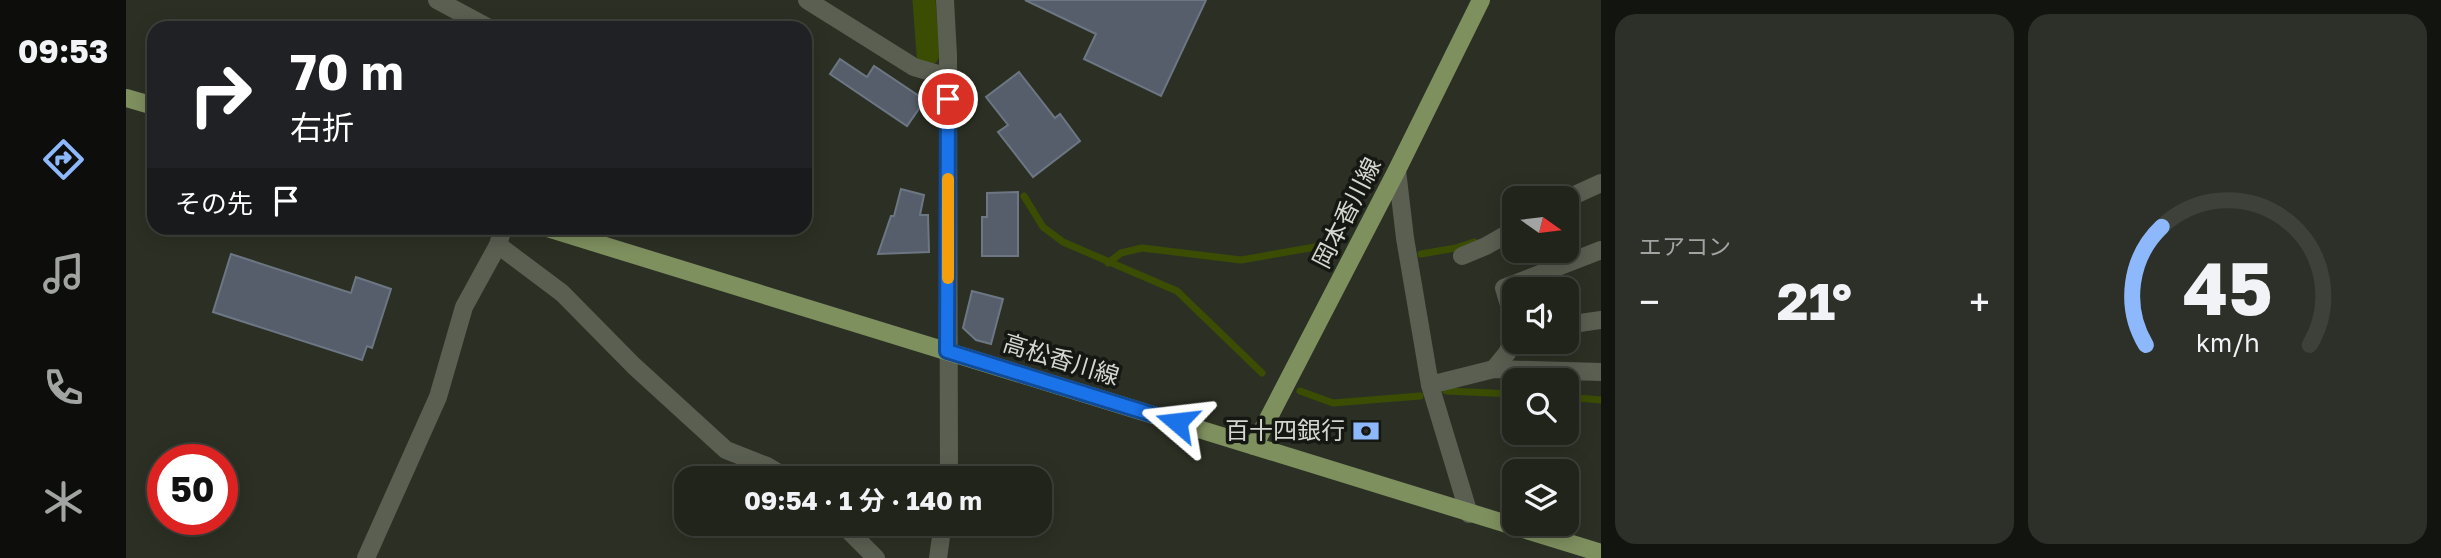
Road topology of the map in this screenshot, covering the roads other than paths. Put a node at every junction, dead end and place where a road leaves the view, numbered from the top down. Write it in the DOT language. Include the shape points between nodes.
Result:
graph roads {
  1 [pos="437,0"];
  2 [pos="807,0"];
  3 [pos="945,0"];
  4 [pos="1481,0"];
  5 [pos="476,21"];
  6 [pos="948,77"];
  7 [pos="126,98"];
  8 [pos="147,104"];
  9 [pos="1397,170"];
  10 [pos="1601,183"];
  11 [pos="1579,193"];
  12 [pos="570,235"];
  13 [pos="500,236"];
  14 [pos="1502,237"];
  15 [pos="1601,250"];
  16 [pos="1462,256"];
  17 [pos="1532,277"];
  18 [pos="1601,320"];
  19 [pos="1579,323"];
  20 [pos="947,351"];
  21 [pos="1506,354"];
  22 [pos="1494,369"];
  23 [pos="1601,372"];
  24 [pos="1430,385"];
  25 [pos="1254,446"];
  26 [pos="767,466"];
  27 [pos="949,466"];
  28 [pos="1469,514"];
  29 [pos="854,536"];
  30 [pos="941,536"];
  31 [pos="1601,553"];
  32 [pos="366,558"];
  33 [pos="876,558"];
  34 [pos="938,558"];
  1 -- 5 [label="street"];
  2 -- 6 [label="street" via="914,67"];
  3 -- 6 [label="street"];
  4 -- 9 [label="main road, 岡本香川線"];
  6 -- 20 [label="street"];
  7 -- 8 [label="main road"];
  9 -- 24 [label="street"];
  9 -- 25 [label="main road, 岡本香川線"];
  10 -- 11 [label="street"];
  12 -- 20 [label="main road, 高松香川線"];
  13 -- 26 [label="street" via="726,450"];
  13 -- 32 [label="street" via="464,307 438,397"];
  14 -- 16 [label="street"];
  15 -- 17 [label="street"];
  18 -- 19 [label="street"];
  20 -- 25 [label="main road, 高松香川線"];
  20 -- 27 [label="street"];
  21 -- 22 [label="street"];
  22 -- 23 [label="street"];
  22 -- 24 [label="street"];
  24 -- 28 [label="street"];
  25 -- 28 [label="main road, 高松香川線"];
  28 -- 31 [label="main road, 高松香川線"];
  29 -- 33 [label="street"];
  30 -- 34 [label="street"];
}
